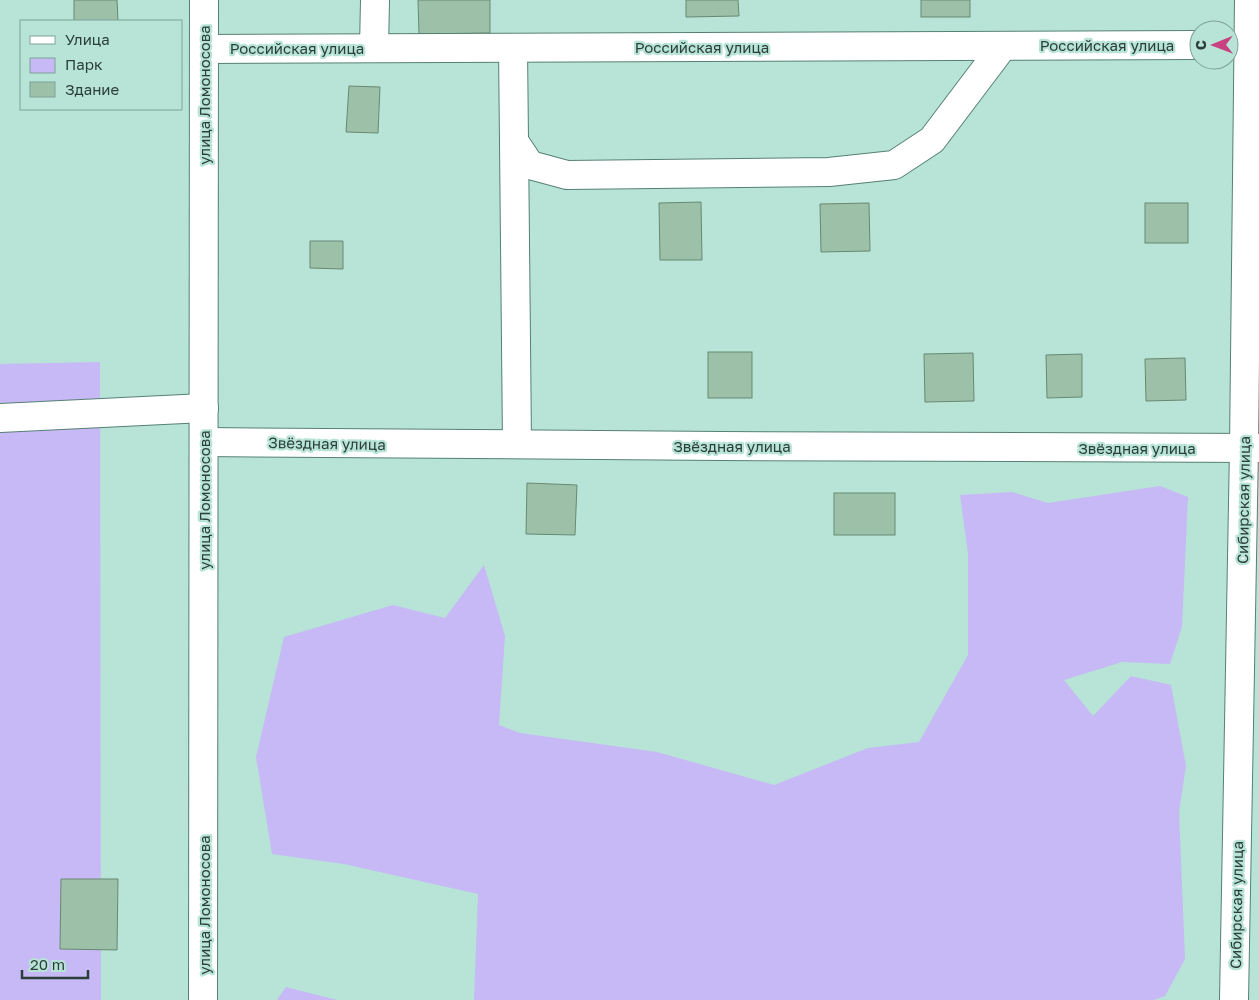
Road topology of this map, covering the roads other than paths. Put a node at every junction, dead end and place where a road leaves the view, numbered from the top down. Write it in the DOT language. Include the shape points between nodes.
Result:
graph roads {
  1 [pos="204,0"];
  2 [pos="375,0"];
  3 [pos="1249,0"];
  4 [pos="1189,45"];
  5 [pos="1239,45"];
  6 [pos="1003,46"];
  7 [pos="374,48"];
  8 [pos="513,48"];
  9 [pos="204,49"];
  10 [pos="514,142"];
  11 [pos="204,408"];
  12 [pos="0,418"];
  13 [pos="204,442"];
  14 [pos="517,444"];
  15 [pos="1251,448"];
  16 [pos="203,1000"];
  17 [pos="1234,1000"];
  1 -- 9 [label="street, улица Ломоносова"];
  2 -- 7 [label="street"];
  3 -- 5 [label="street, Сибирская улица"];
  4 -- 6 [label="street, Российская улица"];
  5 -- 15 [label="street, Сибирская улица"];
  6 -- 8 [label="street, Российская улица"];
  6 -- 10 [label="street" via="932,140 894,164 828,172 567,174 530,165"];
  7 -- 8 [label="street, Российская улица"];
  7 -- 9 [label="street, Российская улица"];
  8 -- 10 [label="street"];
  9 -- 11 [label="street, улица Ломоносова"];
  10 -- 14 [label="street"];
  11 -- 12 [label="street"];
  11 -- 13 [label="street, улица Ломоносова"];
  13 -- 14 [label="street, Звёздная улица"];
  13 -- 16 [label="street, улица Ломоносова"];
  14 -- 15 [label="street, Звёздная улица"];
  15 -- 17 [label="street, Сибирская улица"];
}
